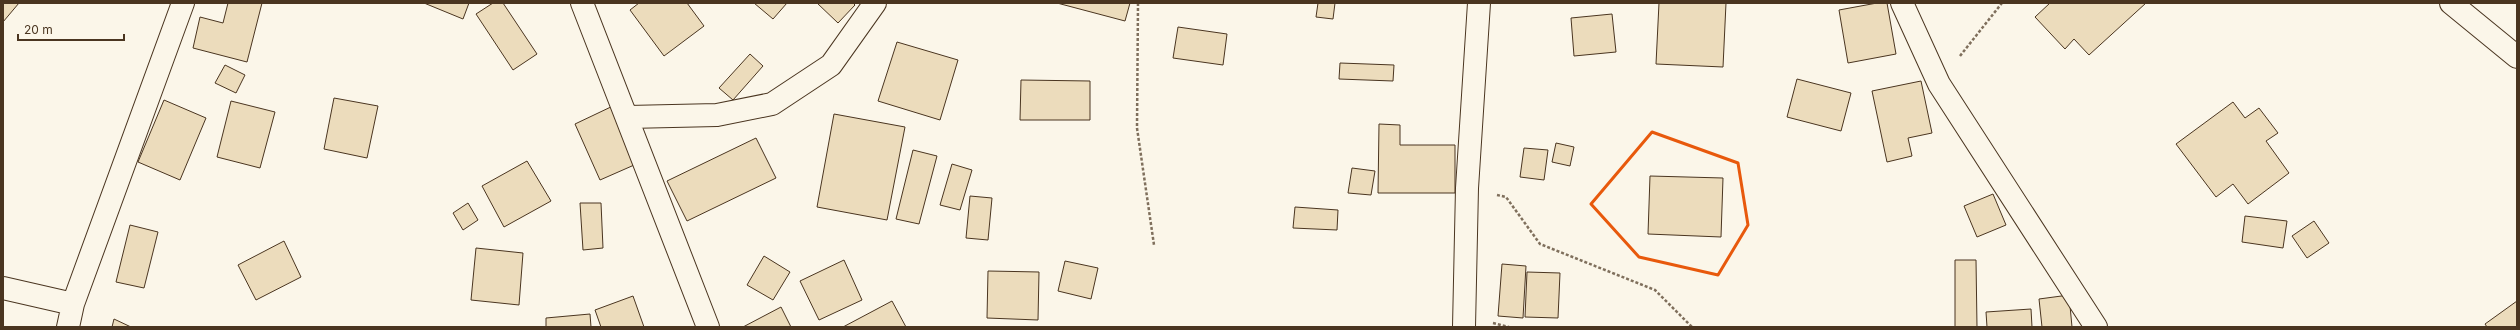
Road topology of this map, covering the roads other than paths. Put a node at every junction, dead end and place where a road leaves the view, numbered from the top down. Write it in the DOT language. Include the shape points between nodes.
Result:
graph roads {
  1 [pos="183,3"];
  2 [pos="582,3"];
  3 [pos="875,3"];
  4 [pos="1479,3"];
  5 [pos="1902,3"];
  6 [pos="2452,3"];
  7 [pos="2517,57"];
  8 [pos="628,117"];
  9 [pos="3,288"];
  10 [pos="73,304"];
  11 [pos="68,327"];
  12 [pos="708,327"];
  13 [pos="1464,327"];
  14 [pos="2096,327"];
  1 -- 10 [label="street"];
  2 -- 8 [label="street"];
  3 -- 8 [label="street" via="831,65 772,104 717,115"];
  4 -- 13 [label="street" via="1467,188"];
  5 -- 14 [label="street" via="1939,84"];
  6 -- 7 [label="street"];
  8 -- 12 [label="street"];
  9 -- 10 [label="street"];
  10 -- 11 [label="street"];
}
